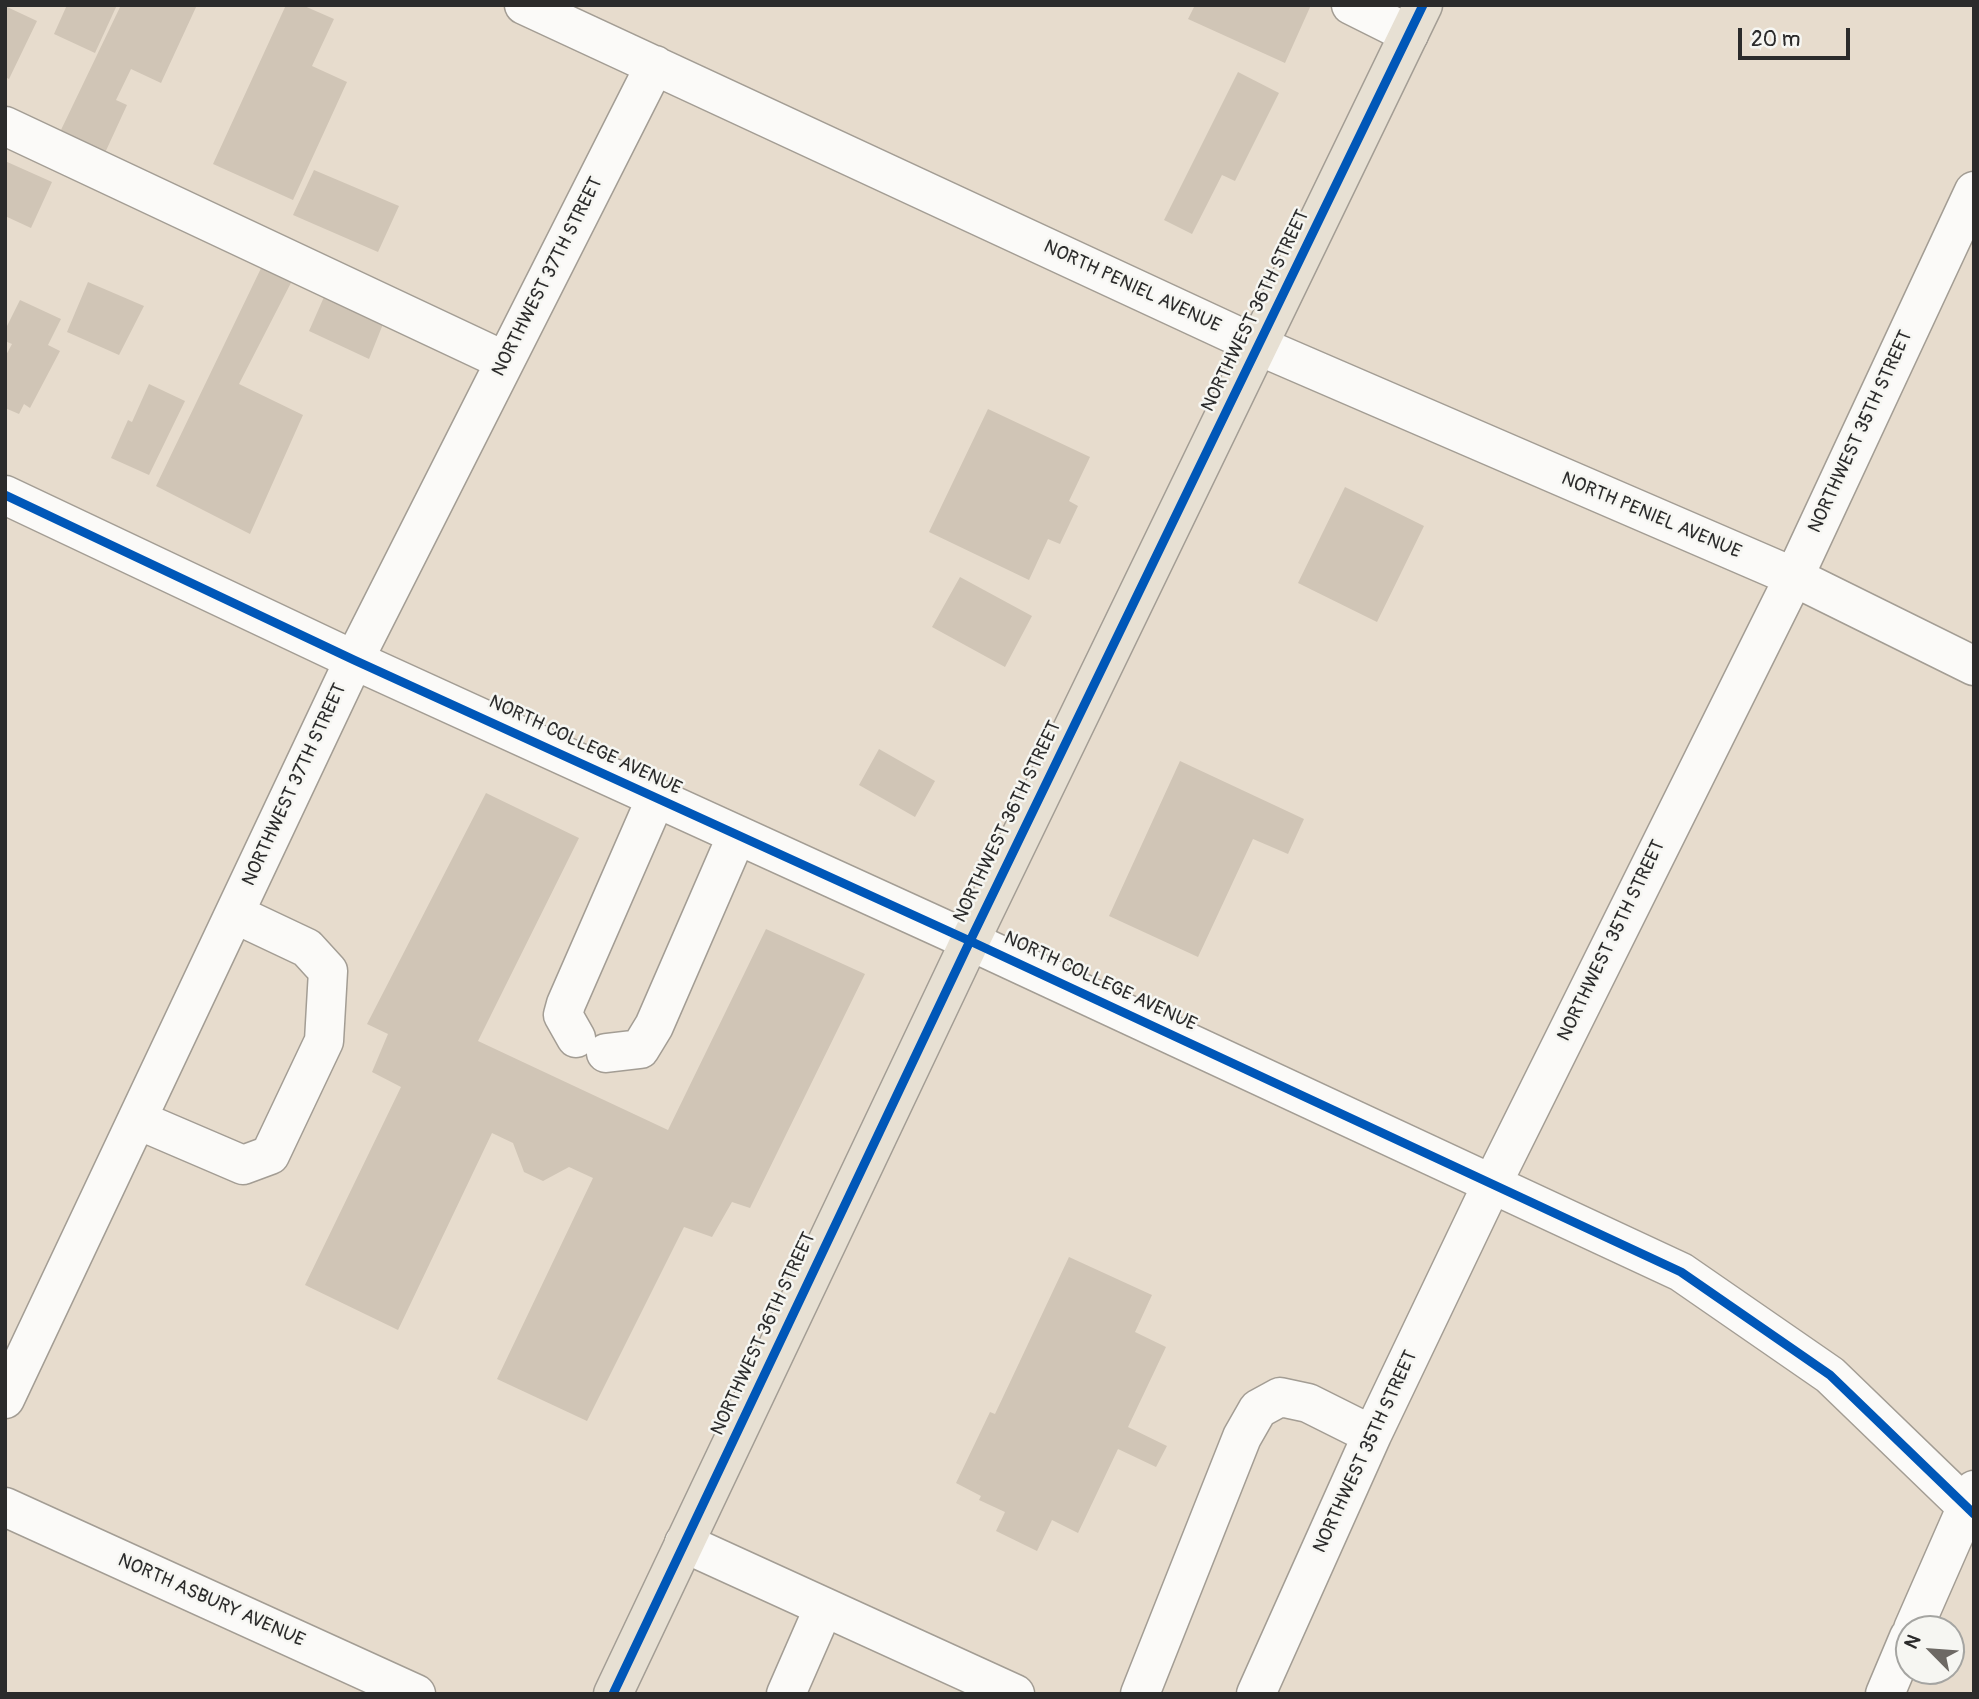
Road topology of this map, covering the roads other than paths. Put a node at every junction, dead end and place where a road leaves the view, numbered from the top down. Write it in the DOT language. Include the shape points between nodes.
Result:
graph roads {
  1 [pos="524,5"];
  2 [pos="1350,5"];
  3 [pos="1416,20"];
  4 [pos="655,65"];
  5 [pos="5,126"];
  6 [pos="1974,191"];
  7 [pos="1259,346"];
  8 [pos="505,361"];
  9 [pos="5,495"];
  10 [pos="1794,577"];
  11 [pos="354,660"];
  12 [pos="1974,666"];
  13 [pos="656,798"];
  14 [pos="737,835"];
  15 [pos="235,914"];
  16 [pos="970,941"];
  17 [pos="138,1120"];
  18 [pos="1492,1184"];
  19 [pos="5,1399"];
  20 [pos="1372,1434"];
  21 [pos="1971,1503"];
  22 [pos="5,1507"];
  23 [pos="684,1543"];
  24 [pos="824,1607"];
  25 [pos="1919,1615"];
  26 [pos="1895,1670"];
  27 [pos="416,1694"];
  28 [pos="613,1694"];
  29 [pos="786,1694"];
  30 [pos="1015,1694"];
  31 [pos="1140,1694"];
  32 [pos="1256,1694"];
  33 [pos="1885,1694"];
  1 -- 4 [label="street, NORTH PENIEL AVENUE"];
  2 -- 3 [label="street"];
  3 -- 7 [label="main road, NORTHWEST 36TH STREET"];
  4 -- 7 [label="street, NORTH PENIEL AVENUE"];
  4 -- 8 [label="street, NORTHWEST 37TH STREET"];
  5 -- 8 [label="street"];
  6 -- 10 [label="street, NORTHWEST 35TH STREET"];
  7 -- 10 [label="street, NORTH PENIEL AVENUE"];
  7 -- 16 [label="main road, NORTHWEST 36TH STREET"];
  8 -- 11 [label="street, NORTHWEST 37TH STREET"];
  9 -- 11 [label="street, NORTH COLLEGE AVENUE"];
  10 -- 12 [label="street, NORTH PENIEL AVENUE"];
  10 -- 18 [label="street, NORTHWEST 35TH STREET"];
  11 -- 13 [label="street, NORTH COLLEGE AVENUE"];
  11 -- 15 [label="street, NORTHWEST 37TH STREET"];
  13 -- 14 [label="street, NORTH COLLEGE AVENUE"];
  13 -- 14 [label="street" via="566,1003 563,1015 591,1045 640,1049"];
  14 -- 16 [label="street, NORTH COLLEGE AVENUE"];
  15 -- 17 [label="street, NORTHWEST 37TH STREET"];
  15 -- 17 [label="street" via="307,948 328,971 324,1041 318,1054 270,1155 243,1165"];
  16 -- 18 [label="street, NORTH COLLEGE AVENUE"];
  16 -- 23 [label="main road, NORTHWEST 36TH STREET"];
  17 -- 19 [label="street, NORTHWEST 37TH STREET"];
  18 -- 20 [label="street, NORTHWEST 35TH STREET"];
  18 -- 21 [label="street, NORTH COLLEGE AVENUE" via="1681,1272 1830,1375"];
  20 -- 31 [label="street" via="1308,1403 1280,1397 1258,1409 1241,1437"];
  20 -- 32 [label="street, NORTHWEST 35TH STREET"];
  21 -- 25 [label="street"];
  22 -- 27 [label="street, NORTH ASBURY AVENUE"];
  23 -- 24 [label="street"];
  23 -- 28 [label="main road, NORTHWEST 36TH STREET"];
  24 -- 29 [label="street"];
  24 -- 30 [label="street"];
  26 -- 33 [label="street"];
}
